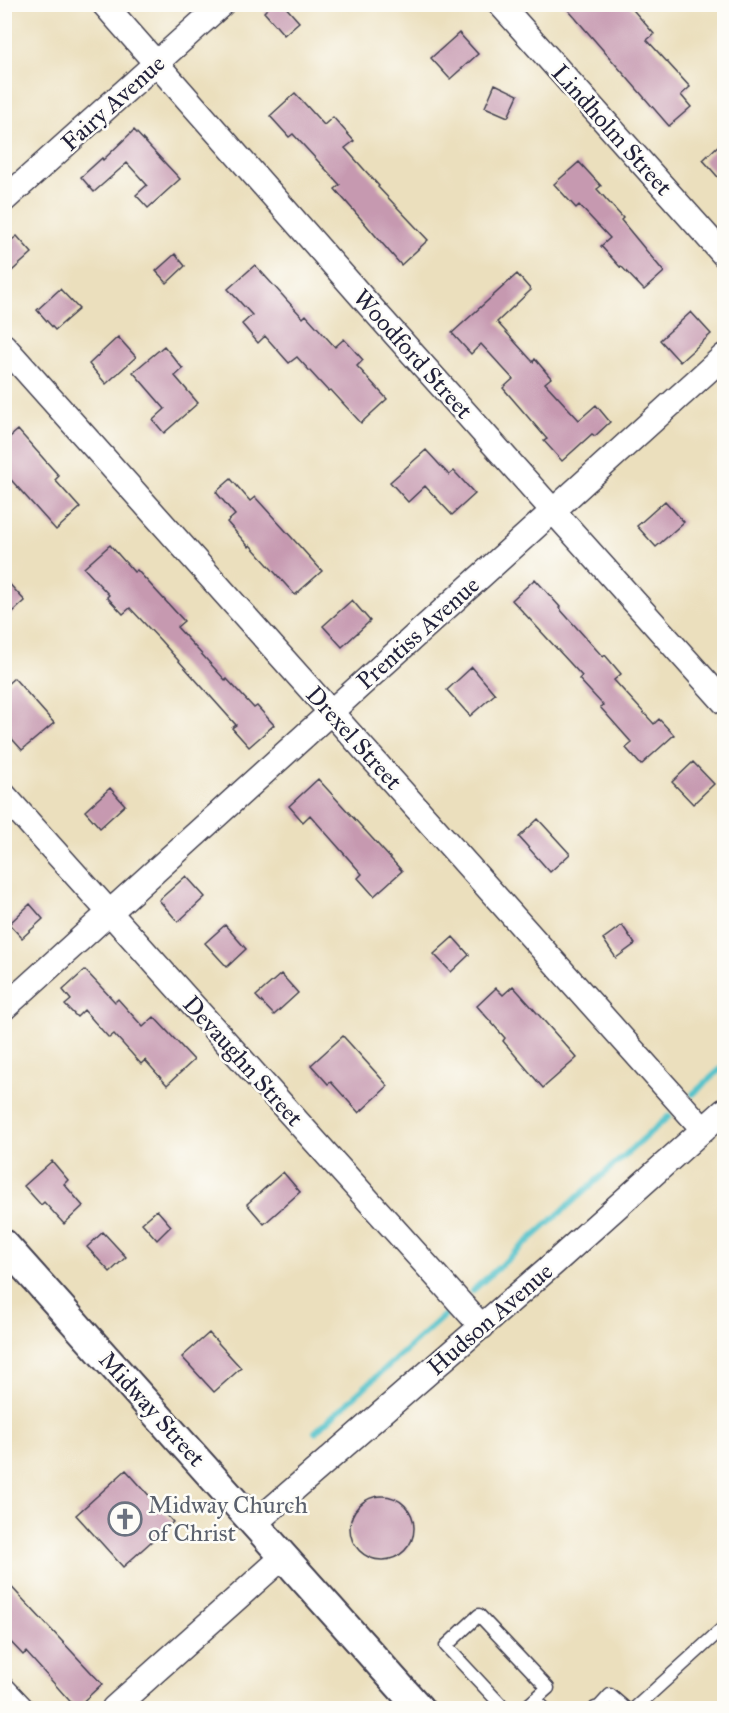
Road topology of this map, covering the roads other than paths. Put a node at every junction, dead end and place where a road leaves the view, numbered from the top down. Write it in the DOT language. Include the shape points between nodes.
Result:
graph roads {
  1 [pos="104,4"];
  2 [pos="222,4"];
  3 [pos="500,4"];
  4 [pos="157,64"];
  5 [pos="4,200"];
  6 [pos="724,255"];
  7 [pos="4,346"];
  8 [pos="724,356"];
  9 [pos="553,511"];
  10 [pos="724,702"];
  11 [pos="330,712"];
  12 [pos="4,795"];
  13 [pos="109,913"];
  14 [pos="4,1008"];
  15 [pos="724,1111"];
  16 [pos="704,1130"];
  17 [pos="4,1244"];
  18 [pos="482,1327"];
  19 [pos="254,1524"];
  20 [pos="283,1557"];
  21 [pos="724,1627"];
  22 [pos="4,1690"];
  23 [pos="540,1704"];
  24 [pos="21,1708"];
  25 [pos="114,1708"];
  26 [pos="419,1708"];
  27 [pos="504,1708"];
  28 [pos="525,1708"];
  29 [pos="595,1708"];
  30 [pos="625,1708"];
  31 [pos="635,1708"];
  1 -- 4 [label="street, Woodford Street"];
  2 -- 4 [label="street, Fairy Avenue"];
  3 -- 6 [label="street, Lindholm Street"];
  4 -- 5 [label="street, Fairy Avenue"];
  4 -- 9 [label="street, Woodford Street"];
  7 -- 11 [label="street, Drexel Street"];
  8 -- 9 [label="street, Prentiss Avenue"];
  9 -- 10 [label="street, Woodford Street"];
  9 -- 11 [label="street, Prentiss Avenue"];
  11 -- 13 [label="street, Prentiss Avenue"];
  11 -- 16 [label="street, Drexel Street"];
  12 -- 13 [label="street, Devaughn Street"];
  13 -- 14 [label="street, Prentiss Avenue"];
  13 -- 18 [label="street, Devaughn Street"];
  15 -- 16 [label="street, Hudson Avenue"];
  16 -- 18 [label="street, Hudson Avenue"];
  17 -- 19 [label="street, Midway Street"];
  18 -- 19 [label="street, Hudson Avenue"];
  19 -- 20 [label="street, Midway Street"];
  20 -- 25 [label="street"];
  20 -- 26 [label="street, Midway Street"];
  21 -- 31 [label="lane"];
  22 -- 24 [label="street"];
  23 -- 27 [label="lane" via="548,1688 479,1615 446,1646"];
  23 -- 28 [label="lane"];
  29 -- 30 [label="lane" via="610,1695"];
}
